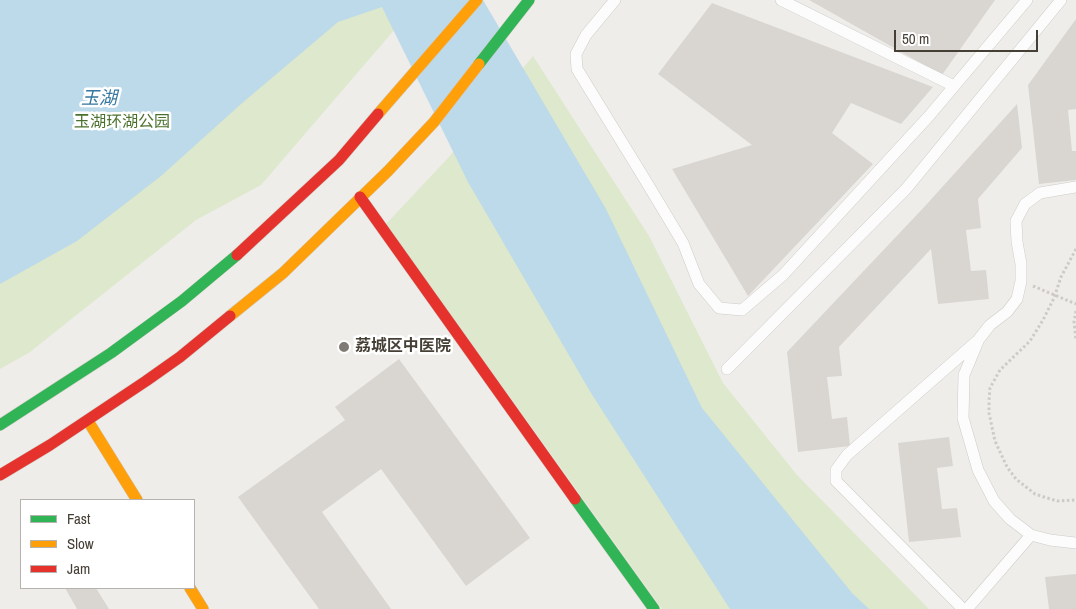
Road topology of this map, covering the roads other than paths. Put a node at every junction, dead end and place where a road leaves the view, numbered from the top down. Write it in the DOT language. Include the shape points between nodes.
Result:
graph roads {
  1 [pos="477,0"];
  2 [pos="529,0"];
  3 [pos="615,0"];
  4 [pos="781,0"];
  5 [pos="1027,0"];
  6 [pos="1060,0"];
  7 [pos="954,86"];
  8 [pos="1076,187"];
  9 [pos="360,197"];
  10 [pos="980,339"];
  11 [pos="727,369"];
  12 [pos="88,421"];
  13 [pos="0,425"];
  14 [pos="0,475"];
  15 [pos="136,499"];
  16 [pos="1031,535"];
  17 [pos="1076,543"];
  18 [pos="191,589"];
  19 [pos="203,609"];
  20 [pos="654,609"];
  21 [pos="963,609"];
  22 [pos="967,609"];
  1 -- 13 [label="main road" via="339,160 226,265 112,353"];
  2 -- 9 [label="main road" via="434,122"];
  3 -- 7 [label="lane" via="586,35 576,54 576,70 682,243 699,284 719,308 742,310 783,275"];
  4 -- 7 [label="lane"];
  5 -- 7 [label="lane"];
  6 -- 11 [label="lane" via="906,189"];
  8 -- 10 [label="lane" via="1040,193 1025,204 1016,221 1021,264 1017,299"];
  9 -- 12 [label="main road" via="283,273 248,302 180,357"];
  9 -- 20 [label="main road"];
  10 -- 16 [label="lane" via="964,375 963,418 969,444 994,501"];
  10 -- 21 [label="lane" via="847,455 836,470 836,481"];
  12 -- 14 [label="main road"];
  12 -- 15 [label="main road"];
  16 -- 17 [label="lane"];
  16 -- 22 [label="lane"];
  18 -- 19 [label="main road"];
}
